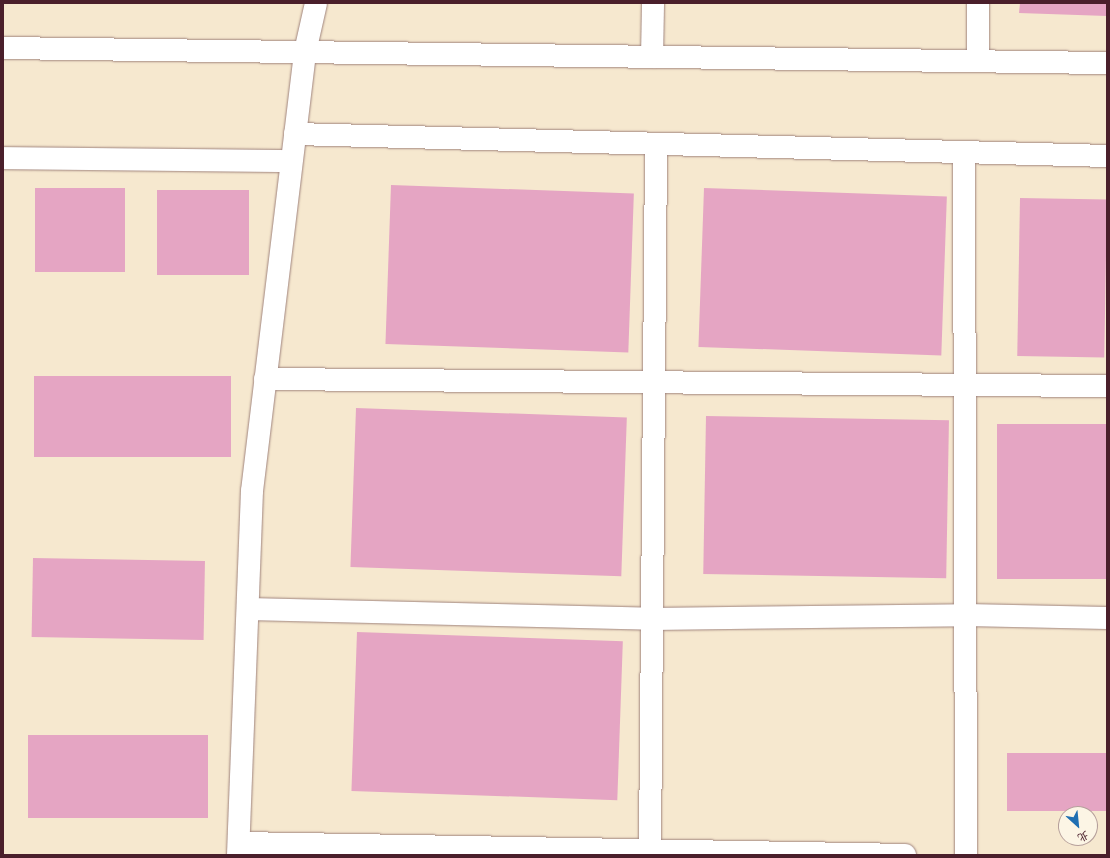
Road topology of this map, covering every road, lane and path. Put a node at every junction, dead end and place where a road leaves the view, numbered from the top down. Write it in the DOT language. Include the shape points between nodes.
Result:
graph roads {
  1 [pos="316,3"];
  2 [pos="653,3"];
  3 [pos="978,3"];
  4 [pos="3,48"];
  5 [pos="305,52"];
  6 [pos="652,57"];
  7 [pos="978,61"];
  8 [pos="1107,62"];
  9 [pos="295,134"];
  10 [pos="656,144"];
  11 [pos="964,152"];
  12 [pos="1107,156"];
  13 [pos="3,158"];
  14 [pos="291,161"];
  15 [pos="265,379"];
  16 [pos="654,384"];
  17 [pos="965,386"];
  18 [pos="1107,386"];
  19 [pos="248,609"];
  20 [pos="966,615"];
  21 [pos="1107,618"];
  22 [pos="652,619"];
  23 [pos="239,849"];
  24 [pos="650,850"];
  25 [pos="905,855"];
  26 [pos="966,855"];
  1 -- 5 [label="lane"];
  2 -- 6 [label="lane"];
  3 -- 7 [label="lane"];
  4 -- 5 [label="lane"];
  5 -- 6 [label="lane"];
  5 -- 9 [label="lane"];
  6 -- 7 [label="lane"];
  7 -- 8 [label="lane"];
  9 -- 10 [label="lane"];
  9 -- 14 [label="lane"];
  10 -- 11 [label="lane"];
  10 -- 16 [label="lane"];
  11 -- 12 [label="lane"];
  11 -- 17 [label="lane"];
  13 -- 14 [label="lane"];
  14 -- 15 [label="lane"];
  15 -- 16 [label="lane"];
  15 -- 19 [label="lane" via="252,491"];
  16 -- 17 [label="lane"];
  16 -- 22 [label="lane"];
  17 -- 18 [label="lane"];
  17 -- 20 [label="lane"];
  19 -- 22 [label="lane"];
  19 -- 23 [label="lane"];
  20 -- 21 [label="lane"];
  20 -- 22 [label="lane"];
  20 -- 26 [label="lane"];
  22 -- 24 [label="lane"];
  23 -- 24 [label="lane"];
  24 -- 25 [label="lane"];
}
